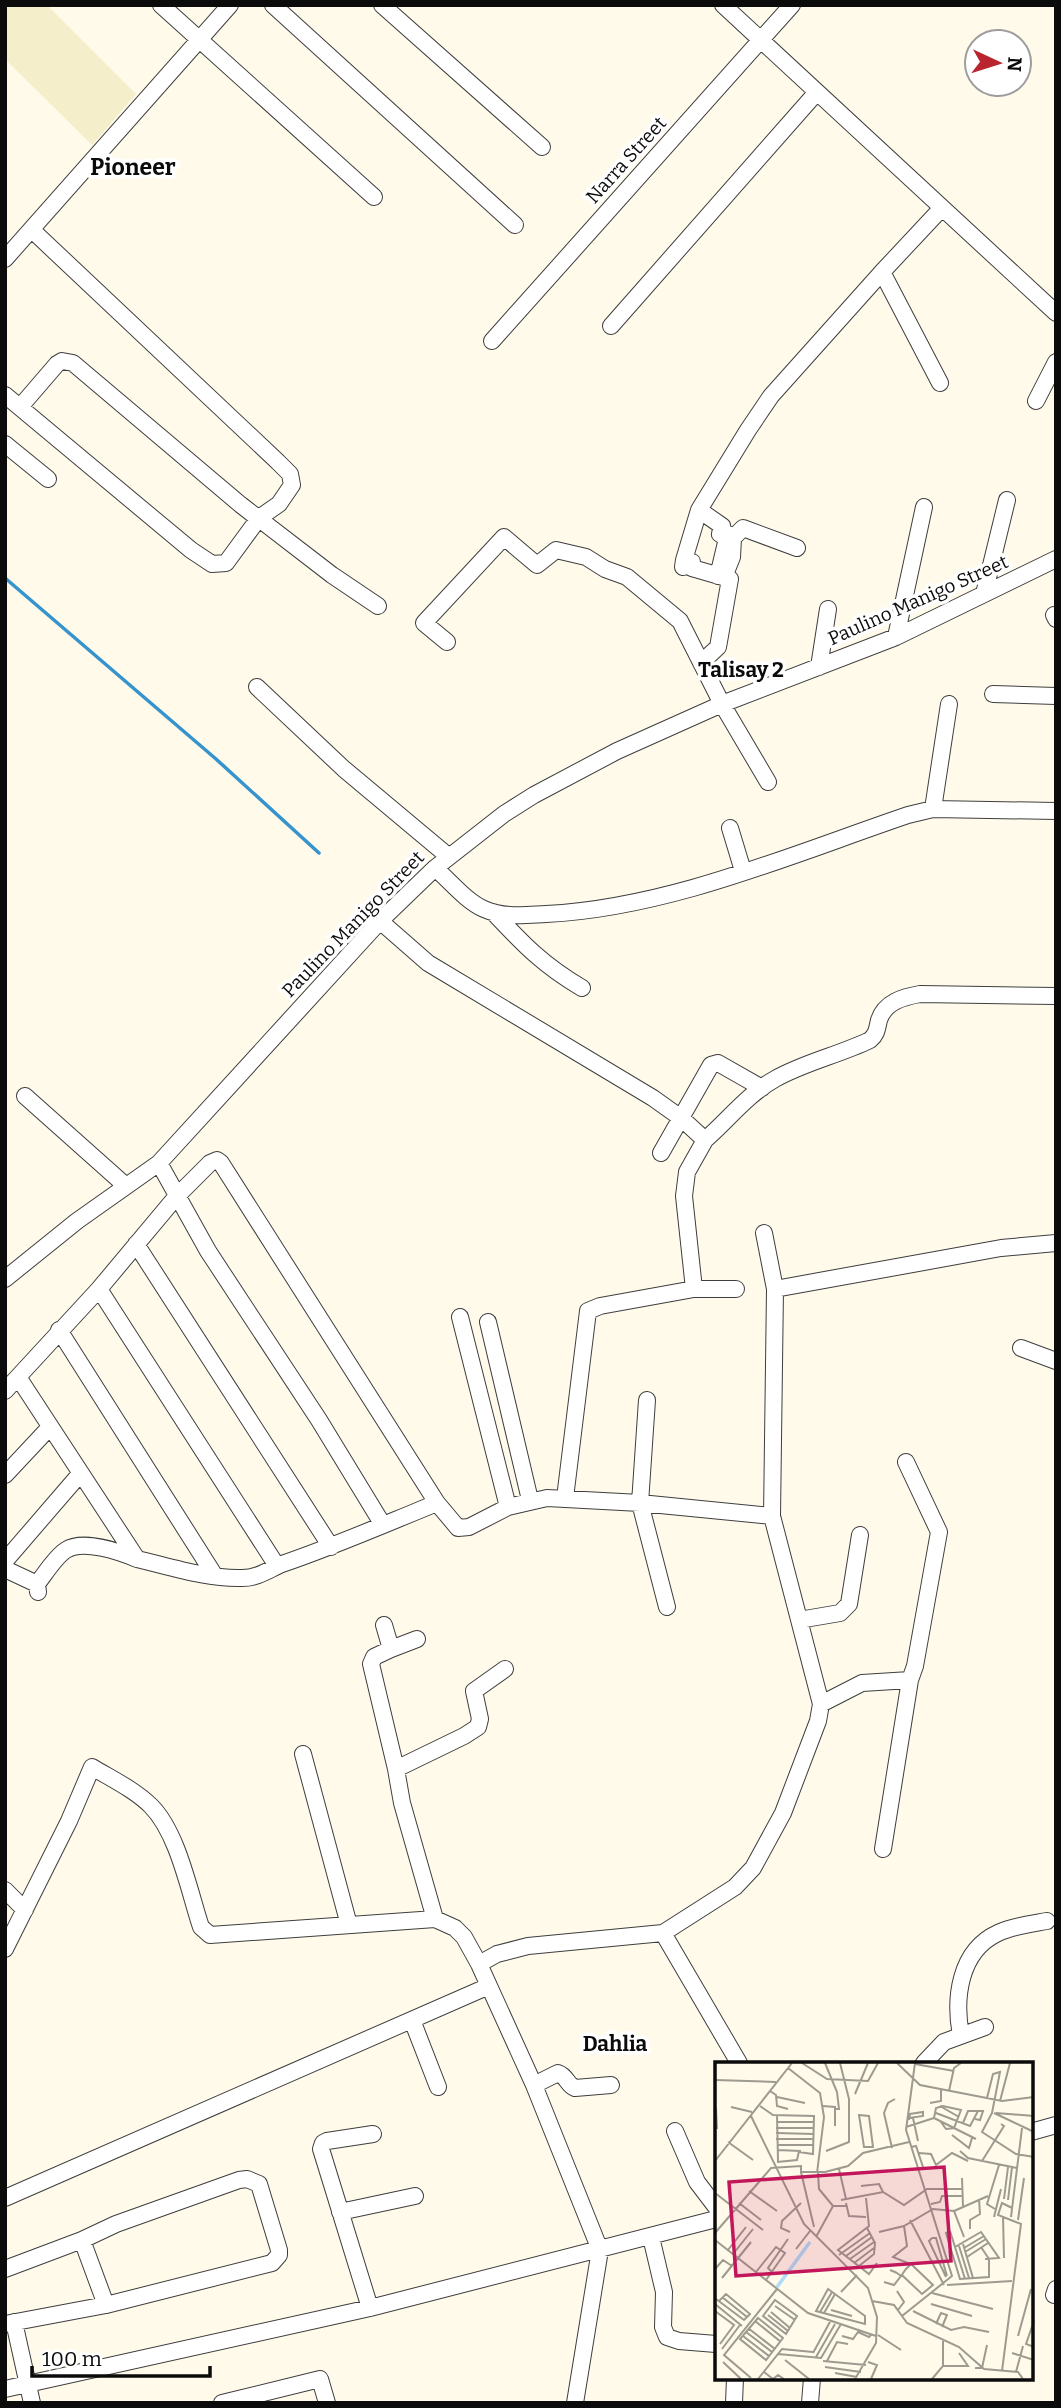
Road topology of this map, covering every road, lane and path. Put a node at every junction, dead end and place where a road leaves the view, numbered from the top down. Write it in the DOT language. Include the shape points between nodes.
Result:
graph roads {
  1 [pos="161,5"];
  2 [pos="230,5"];
  3 [pos="273,5"];
  4 [pos="382,5"];
  5 [pos="723,5"];
  6 [pos="792,5"];
  7 [pos="761,39"];
  8 [pos="199,40"];
  9 [pos="817,93"];
  10 [pos="542,147"];
  11 [pos="374,197"];
  12 [pos="941,209"];
  13 [pos="515,225"];
  14 [pos="32,230"];
  15 [pos="5,259"];
  16 [pos="882,272"];
  17 [pos="1056,313"];
  18 [pos="611,326"];
  19 [pos="492,341"];
  20 [pos="1056,362"];
  21 [pos="940,383"];
  22 [pos="5,395"];
  23 [pos="1036,401"];
  24 [pos="20,407"];
  25 [pos="5,444"];
  26 [pos="48,479"];
  27 [pos="1007,500"];
  28 [pos="924,507"];
  29 [pos="699,510"];
  30 [pos="259,518"];
  31 [pos="730,538"];
  32 [pos="797,548"];
  33 [pos="1056,559"];
  34 [pos="721,576"];
  35 [pos="984,594"];
  36 [pos="378,606"];
  37 [pos="828,609"];
  38 [pos="896,637"];
  39 [pos="447,642"];
  40 [pos="701,663"];
  41 [pos="819,667"];
  42 [pos="257,687"];
  43 [pos="993,694"];
  44 [pos="1056,696"];
  45 [pos="722,704"];
  46 [pos="950,704"];
  47 [pos="768,782"];
  48 [pos="933,809"];
  49 [pos="1056,811"];
  50 [pos="730,828"];
  51 [pos="448,856"];
  52 [pos="435,868"];
  53 [pos="743,871"];
  54 [pos="493,912"];
  55 [pos="380,921"];
  56 [pos="582,988"];
  57 [pos="1056,996"];
  58 [pos="762,1088"];
  59 [pos="25,1096"];
  60 [pos="681,1118"];
  61 [pos="705,1140"];
  62 [pos="661,1153"];
  63 [pos="159,1163"];
  64 [pos="126,1186"];
  65 [pos="176,1197"];
  66 [pos="764,1233"];
  67 [pos="1056,1242"];
  68 [pos="136,1244"];
  69 [pos="5,1279"];
  70 [pos="99,1289"];
  71 [pos="694,1289"];
  72 [pos="736,1289"];
  73 [pos="775,1289"];
  74 [pos="460,1317"];
  75 [pos="488,1322"];
  76 [pos="59,1330"];
  77 [pos="1021,1348"];
  78 [pos="1056,1362"];
  79 [pos="18,1377"];
  80 [pos="5,1391"];
  81 [pos="647,1400"];
  82 [pos="50,1427"];
  83 [pos="906,1462"];
  84 [pos="80,1474"];
  85 [pos="5,1475"];
  86 [pos="565,1498"];
  87 [pos="530,1500"];
  88 [pos="437,1503"];
  89 [pos="640,1503"];
  90 [pos="508,1507"];
  91 [pos="772,1516"];
  92 [pos="383,1525"];
  93 [pos="860,1535"];
  94 [pos="331,1548"];
  95 [pos="137,1559"];
  96 [pos="5,1561"];
  97 [pos="277,1566"];
  98 [pos="5,1569"];
  99 [pos="215,1576"];
  100 [pos="667,1606"];
  101 [pos="799,1620"];
  102 [pos="384,1625"];
  103 [pos="417,1639"];
  104 [pos="391,1649"];
  105 [pos="505,1669"];
  106 [pos="910,1680"];
  107 [pos="821,1704"];
  108 [pos="303,1754"];
  109 [pos="396,1769"];
  110 [pos="883,1849"];
  111 [pos="5,1890"];
  112 [pos="25,1910"];
  113 [pos="435,1919"];
  114 [pos="1046,1921"];
  115 [pos="349,1925"];
  116 [pos="663,1933"];
  117 [pos="5,1950"];
  118 [pos="479,1964"];
  119 [pos="489,1986"];
  120 [pos="412,2020"];
  121 [pos="985,2027"];
  122 [pos="961,2035"];
  123 [pos="738,2062"];
  124 [pos="924,2062"];
  125 [pos="534,2085"];
  126 [pos="611,2085"];
  127 [pos="438,2087"];
  128 [pos="1056,2125"];
  129 [pos="675,2131"];
  130 [pos="1033,2131"];
  131 [pos="373,2134"];
  132 [pos="415,2196"];
  133 [pos="5,2198"];
  134 [pos="715,2206"];
  135 [pos="340,2212"];
  136 [pos="715,2219"];
  137 [pos="651,2237"];
  138 [pos="82,2240"];
  139 [pos="600,2250"];
  140 [pos="5,2269"];
  141 [pos="106,2305"];
  142 [pos="370,2308"];
  143 [pos="10,2323"];
  144 [pos="715,2344"];
  145 [pos="735,2380"];
  146 [pos="812,2380"];
  147 [pos="28,2384"];
  148 [pos="5,2389"];
  149 [pos="32,2403"];
  150 [pos="222,2403"];
  151 [pos="327,2403"];
  152 [pos="575,2403"];
  153 [pos="734,2403"];
  154 [pos="810,2403"];
  1 -- 8 [label="street"];
  2 -- 8 [label="street"];
  3 -- 13 [label="street"];
  4 -- 10 [label="street"];
  5 -- 7 [label="street"];
  6 -- 7 [label="street, Narra Street"];
  7 -- 9 [label="street"];
  7 -- 19 [label="street, Narra Street"];
  8 -- 11 [label="street"];
  8 -- 14 [label="street"];
  9 -- 12 [label="street"];
  9 -- 18 [label="street"];
  12 -- 16 [label="street"];
  12 -- 17 [label="street"];
  14 -- 15 [label="street"];
  14 -- 30 [label="street" via="290,474 292,485 279,504"];
  16 -- 21 [label="street"];
  16 -- 29 [label="street" via="771,396"];
  20 -- 23 [label="street"];
  22 -- 24 [label="street"];
  24 -- 30 [label="street" via="57,364 73,363"];
  24 -- 30 [label="street" via="210,563 226,563"];
  25 -- 26 [label="street"];
  27 -- 35 [label="street"];
  28 -- 38 [label="street"];
  29 -- 31 [label="street" via="722,526 720,534"];
  29 -- 34 [label="street" via="684,564 692,562 692,568"];
  30 -- 36 [label="street"];
  31 -- 32 [label="street" via="743,528"];
  31 -- 34 [label="street" via="732,557"];
  33 -- 35 [label="street, Paulino Manigo Street"];
  34 -- 40 [label="street" via="730,579 718,647"];
  35 -- 38 [label="street, Paulino Manigo Street"];
  37 -- 41 [label="street"];
  38 -- 41 [label="street, Paulino Manigo Street"];
  39 -- 40 [label="street" via="424,623 504,537 537,565 556,550 586,557 627,577 680,621"];
  40 -- 45 [label="street"];
  41 -- 45 [label="street, Paulino Manigo Street"];
  42 -- 51 [label="street" via="344,769"];
  43 -- 44 [label="street"];
  45 -- 47 [label="street"];
  45 -- 51 [label="street, Paulino Manigo Street" via="567,777 504,814"];
  46 -- 48 [label="street"];
  48 -- 49 [label="street"];
  48 -- 53 [label="street"];
  50 -- 53 [label="street"];
  51 -- 52 [label="street, Paulino Manigo Street"];
  52 -- 54 [label="street" via="472,901"];
  52 -- 55 [label="street, Paulino Manigo Street"];
  53 -- 54 [label="street" via="682,892 600,908 516,916"];
  54 -- 56 [label="street" via="532,954"];
  55 -- 60 [label="street" via="428,963"];
  55 -- 63 [label="street, Paulino Manigo Street"];
  57 -- 58 [label="street" via="905,996 884,1010 870,1040"];
  58 -- 60 [label="street" via="718,1063 711,1065"];
  58 -- 61 [label="street"];
  59 -- 64 [label="street"];
  60 -- 61 [label="street"];
  60 -- 62 [label="street"];
  61 -- 71 [label="street" via="687,1172 684,1196"];
  63 -- 64 [label="street, Paulino Manigo Street"];
  63 -- 65 [label="street"];
  64 -- 69 [label="street, Paulino Manigo Street"];
  65 -- 68 [label="street"];
  65 -- 88 [label="street" via="211,1163 221,1163"];
  65 -- 92 [label="street"];
  66 -- 73 [label="street"];
  67 -- 73 [label="street"];
  68 -- 70 [label="street"];
  68 -- 94 [label="street"];
  70 -- 76 [label="street"];
  70 -- 97 [label="street"];
  71 -- 72 [label="street"];
  71 -- 86 [label="street" via="588,1311"];
  73 -- 91 [label="street"];
  74 -- 90 [label="street"];
  75 -- 87 [label="street"];
  76 -- 79 [label="street"];
  76 -- 99 [label="street"];
  77 -- 78 [label="street"];
  79 -- 80 [label="street"];
  79 -- 82 [label="street"];
  81 -- 89 [label="street"];
  82 -- 84 [label="street"];
  82 -- 85 [label="street"];
  83 -- 106 [label="street" via="939,1532"];
  84 -- 95 [label="street"];
  84 -- 96 [label="street"];
  86 -- 87 [label="street"];
  86 -- 89 [label="street"];
  87 -- 90 [label="street"];
  88 -- 90 [label="street" via="464,1529"];
  88 -- 92 [label="street"];
  89 -- 91 [label="street"];
  89 -- 100 [label="street"];
  91 -- 101 [label="street"];
  92 -- 94 [label="street"];
  93 -- 101 [label="street" via="849,1604 840,1613"];
  94 -- 97 [label="street"];
  95 -- 98 [label="street" via="110,1550 75,1547 65,1550 37,1588"];
  95 -- 99 [label="street"];
  97 -- 99 [label="street" via="258,1577"];
  101 -- 107 [label="street"];
  102 -- 104 [label="street"];
  103 -- 104 [label="street"];
  104 -- 109 [label="street" via="374,1657 371,1664"];
  105 -- 109 [label="street" via="474,1691 478,1727"];
  106 -- 107 [label="street" via="862,1683"];
  106 -- 110 [label="street"];
  107 -- 116 [label="street" via="783,1813 753,1868 735,1887"];
  108 -- 115 [label="street"];
  109 -- 113 [label="street"];
  111 -- 112 [label="street"];
  112 -- 115 [label="street" via="92,1767 153,1807 172,1840 205,1932 221,1936"];
  112 -- 117 [label="street"];
  113 -- 115 [label="street"];
  113 -- 118 [label="street" via="464,1937"];
  114 -- 122 [label="street" via="999,1933 980,1947 959,1984"];
  116 -- 118 [label="street" via="520,1947"];
  116 -- 123 [label="street"];
  118 -- 119 [label="street"];
  119 -- 120 [label="street"];
  119 -- 125 [label="street"];
  120 -- 127 [label="street"];
  120 -- 133 [label="street"];
  121 -- 122 [label="street"];
  122 -- 124 [label="street" via="944,2042"];
  125 -- 126 [label="street" via="558,2073 575,2088"];
  125 -- 139 [label="street"];
  128 -- 130 [label="street"];
  129 -- 134 [label="street" via="697,2182"];
  131 -- 135 [label="street" via="327,2141 322,2146"];
  132 -- 135 [label="street"];
  135 -- 142 [label="street"];
  136 -- 137 [label="street"];
  137 -- 139 [label="street"];
  137 -- 144 [label="street" via="664,2292 667,2337"];
  138 -- 140 [label="street"];
  138 -- 141 [label="street"];
  138 -- 141 [label="street" via="239,2180 259,2184 279,2250 272,2263"];
  139 -- 142 [label="street"];
  139 -- 152 [label="street"];
  141 -- 143 [label="street"];
  142 -- 147 [label="street"];
  143 -- 147 [label="street"];
  145 -- 153 [label="street"];
  146 -- 154 [label="street"];
  147 -- 148 [label="street"];
  147 -- 149 [label="street"];
  150 -- 151 [label="street" via="320,2379"];
}
